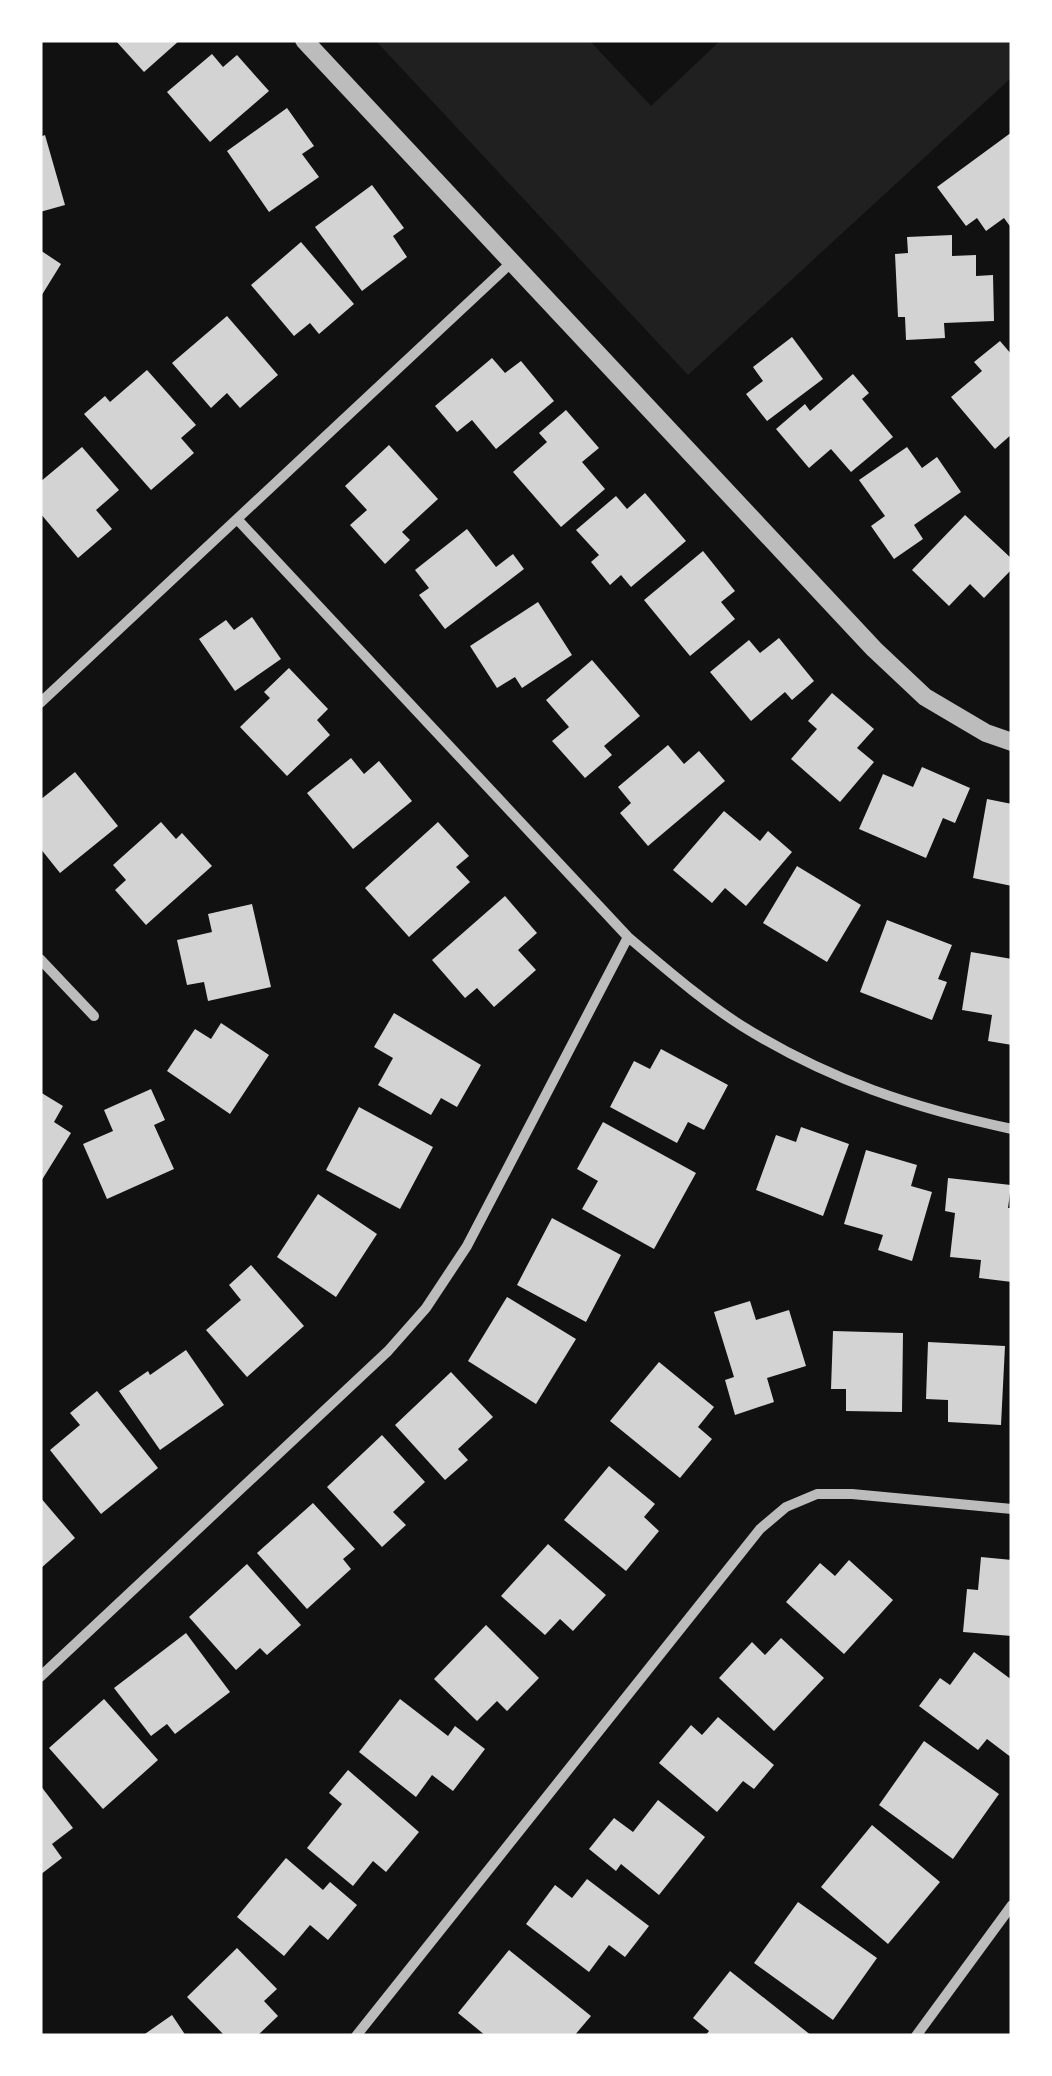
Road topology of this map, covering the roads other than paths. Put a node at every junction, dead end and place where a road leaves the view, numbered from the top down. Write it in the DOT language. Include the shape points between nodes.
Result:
graph roads {
  1 [pos="304,40"];
  2 [pos="512,262"];
  3 [pos="236,519"];
  4 [pos="40,702"];
  5 [pos="1012,742"];
  6 [pos="628,936"];
  7 [pos="40,960"];
  8 [pos="94,1016"];
  9 [pos="1012,1130"];
  10 [pos="1012,1510"];
  11 [pos="40,1677"];
  12 [pos="1012,1905"];
  13 [pos="356,2036"];
  14 [pos="916,2036"];
  1 -- 2 [label="street"];
  2 -- 3 [label="street"];
  2 -- 5 [label="street" via="874,649 925,697"];
  3 -- 4 [label="street"];
  3 -- 6 [label="street"];
  6 -- 9 [label="street" via="688,988 808,1063 878,1094"];
  6 -- 11 [label="street" via="467,1246 426,1308"];
  7 -- 8 [label="street"];
  10 -- 13 [label="street" via="852,1494 817,1494 786,1506 760,1530"];
  12 -- 14 [label="street"];
}
